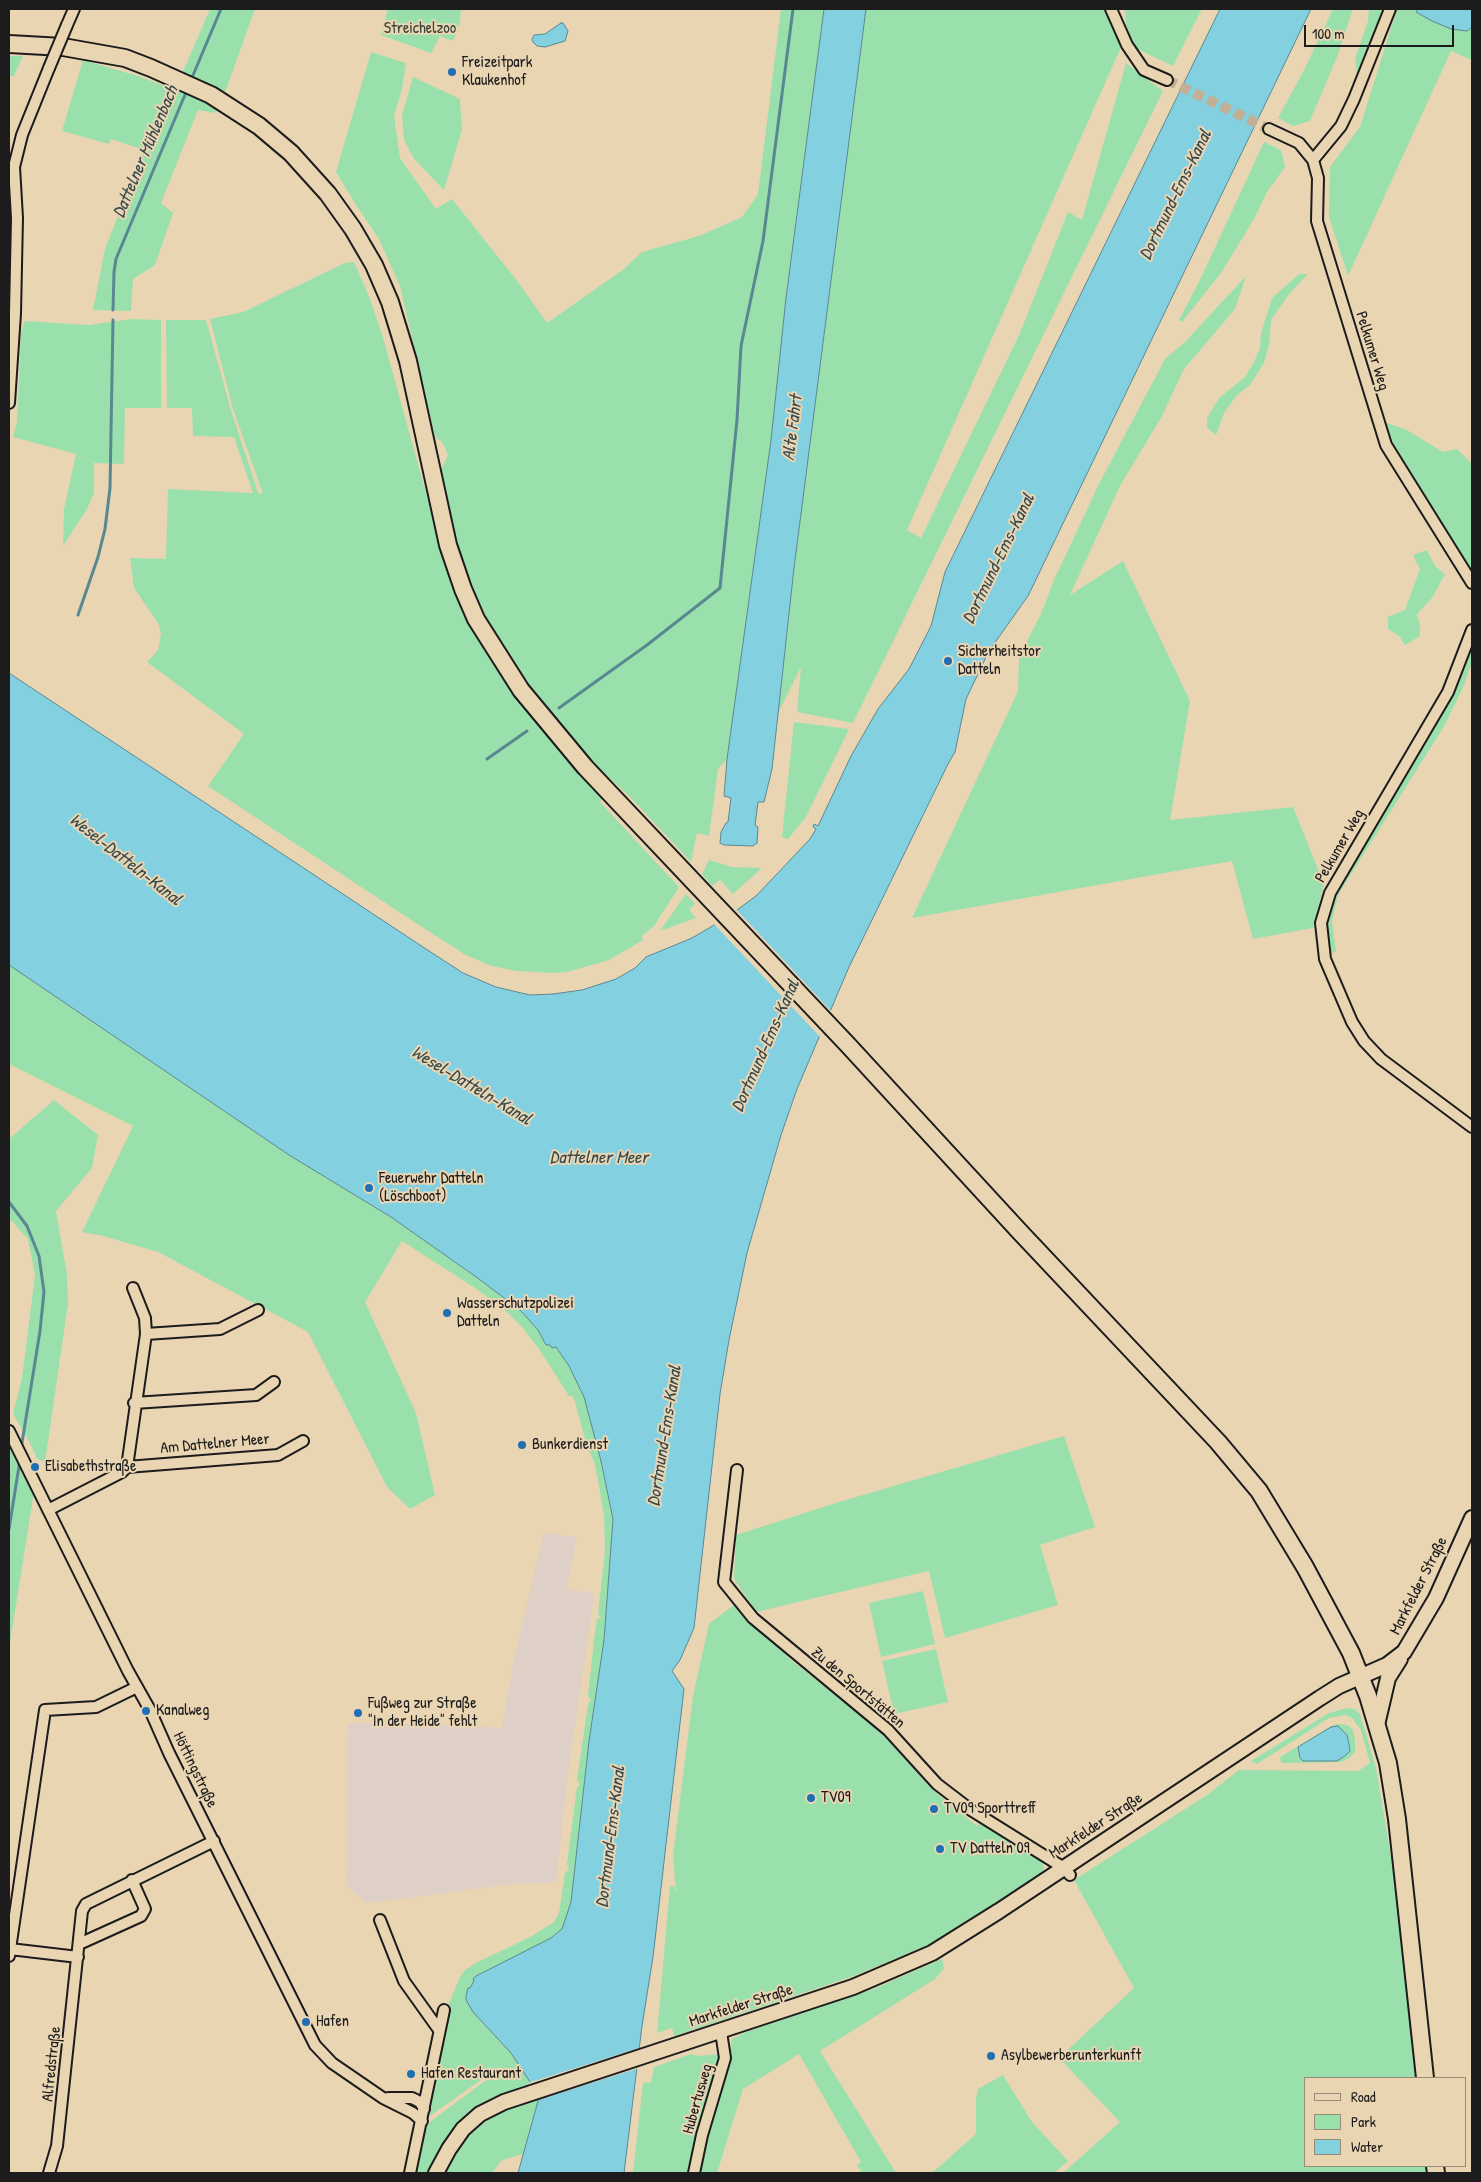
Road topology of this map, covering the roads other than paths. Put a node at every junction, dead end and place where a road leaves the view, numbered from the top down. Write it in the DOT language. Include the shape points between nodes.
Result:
graph roads {
  1 [pos="74,9"];
  2 [pos="1111,9"];
  3 [pos="1390,9"];
  4 [pos="9,44"];
  5 [pos="1167,80"];
  6 [pos="1269,129"];
  7 [pos="1313,160"];
  8 [pos="9,404"];
  9 [pos="1472,583"];
  10 [pos="1472,630"];
  11 [pos="1472,1127"];
  12 [pos="133,1288"];
  13 [pos="258,1310"];
  14 [pos="146,1334"];
  15 [pos="274,1382"];
  16 [pos="134,1404"];
  17 [pos="9,1432"];
  18 [pos="303,1441"];
  19 [pos="127,1467"];
  20 [pos="737,1470"];
  21 [pos="48,1510"];
  22 [pos="1472,1518"];
  23 [pos="1404,1652"];
  24 [pos="1361,1677"];
  25 [pos="137,1687"];
  26 [pos="1377,1726"];
  27 [pos="214,1841"];
  28 [pos="1067,1872"];
  29 [pos="132,1880"];
  30 [pos="380,1920"];
  31 [pos="79,1944"];
  32 [pos="10,1953"];
  33 [pos="78,1956"];
  34 [pos="444,2010"];
  35 [pos="439,2030"];
  36 [pos="721,2032"];
  37 [pos="1426,2077"];
  38 [pos="383,2098"];
  39 [pos="424,2109"];
  40 [pos="422,2120"];
  41 [pos="49,2173"];
  42 [pos="410,2173"];
  43 [pos="436,2173"];
  44 [pos="694,2173"];
  1 -- 8 [label="street, bridge" via="22,135 14,167 17,218 15,313"];
  2 -- 5 [label="street" via="1127,44 1144,70"];
  3 -- 7 [label="street" via="1341,126"];
  4 -- 24 [label="main road" via="52,46 125,58 211,95 292,153 328,194 374,265 390,302 408,361 448,545 476,618 521,690 585,767 1218,1442 1258,1490 1305,1567"];
  6 -- 7 [label="street" via="1300,143"];
  7 -- 9 [label="street, Pelkumer Weg" via="1318,178 1317,221 1386,445"];
  10 -- 11 [label="street, Pelkumer Weg" via="1448,692 1330,893 1321,923 1326,958 1352,1022 1364,1041 1381,1059"];
  12 -- 14 [label="street" via="146,1318"];
  13 -- 14 [label="street" via="220,1329"];
  14 -- 16 [label="street"];
  15 -- 16 [label="street" via="256,1394"];
  16 -- 19 [label="street"];
  17 -- 21 [label="street, Höttingstraße"];
  18 -- 19 [label="street, Am Dattelner Meer" via="278,1455"];
  19 -- 21 [label="street, Am Dattelner Meer"];
  20 -- 28 [label="street, Zu den Sportstätten" via="724,1582 753,1618 865,1709 936,1784 970,1810"];
  21 -- 25 [label="street, Höttingstraße"];
  22 -- 23 [label="street, Markfelder Straße" via="1436,1598"];
  23 -- 24 [label="street, Markfelder Straße" via="1387,1665"];
  23 -- 26 [label="street" via="1388,1678"];
  24 -- 26 [label="main road"];
  24 -- 28 [label="street, Markfelder Straße" via="1320,1698"];
  25 -- 27 [label="street, Höttingstraße"];
  25 -- 32 [label="street" via="96,1707 45,1710"];
  26 -- 37 [label="main road" via="1395,1804"];
  27 -- 29 [label="street, Alfredstraße"];
  27 -- 38 [label="street, Höttingstraße" via="315,2045 332,2062"];
  28 -- 36 [label="street, Markfelder Straße" via="932,1953 853,1987"];
  29 -- 31 [label="street, Alfredstraße" via="86,1904 82,1911"];
  29 -- 31 [label="street" via="145,1909 141,1916"];
  30 -- 35 [label="street" via="404,1981"];
  31 -- 33 [label="street, Alfredstraße"];
  32 -- 33 [label="street"];
  33 -- 41 [label="street, Alfredstraße" via="58,2146"];
  34 -- 35 [label="street"];
  35 -- 39 [label="street"];
  36 -- 43 [label="street, Markfelder Straße" via="504,2102 480,2114 463,2129"];
  36 -- 44 [label="street, Hubertusweg" via="725,2058"];
  38 -- 39 [label="street" via="412,2098"];
  38 -- 40 [label="street, Höttingstraße"];
  39 -- 40 [label="street"];
  40 -- 42 [label="street"];
}
